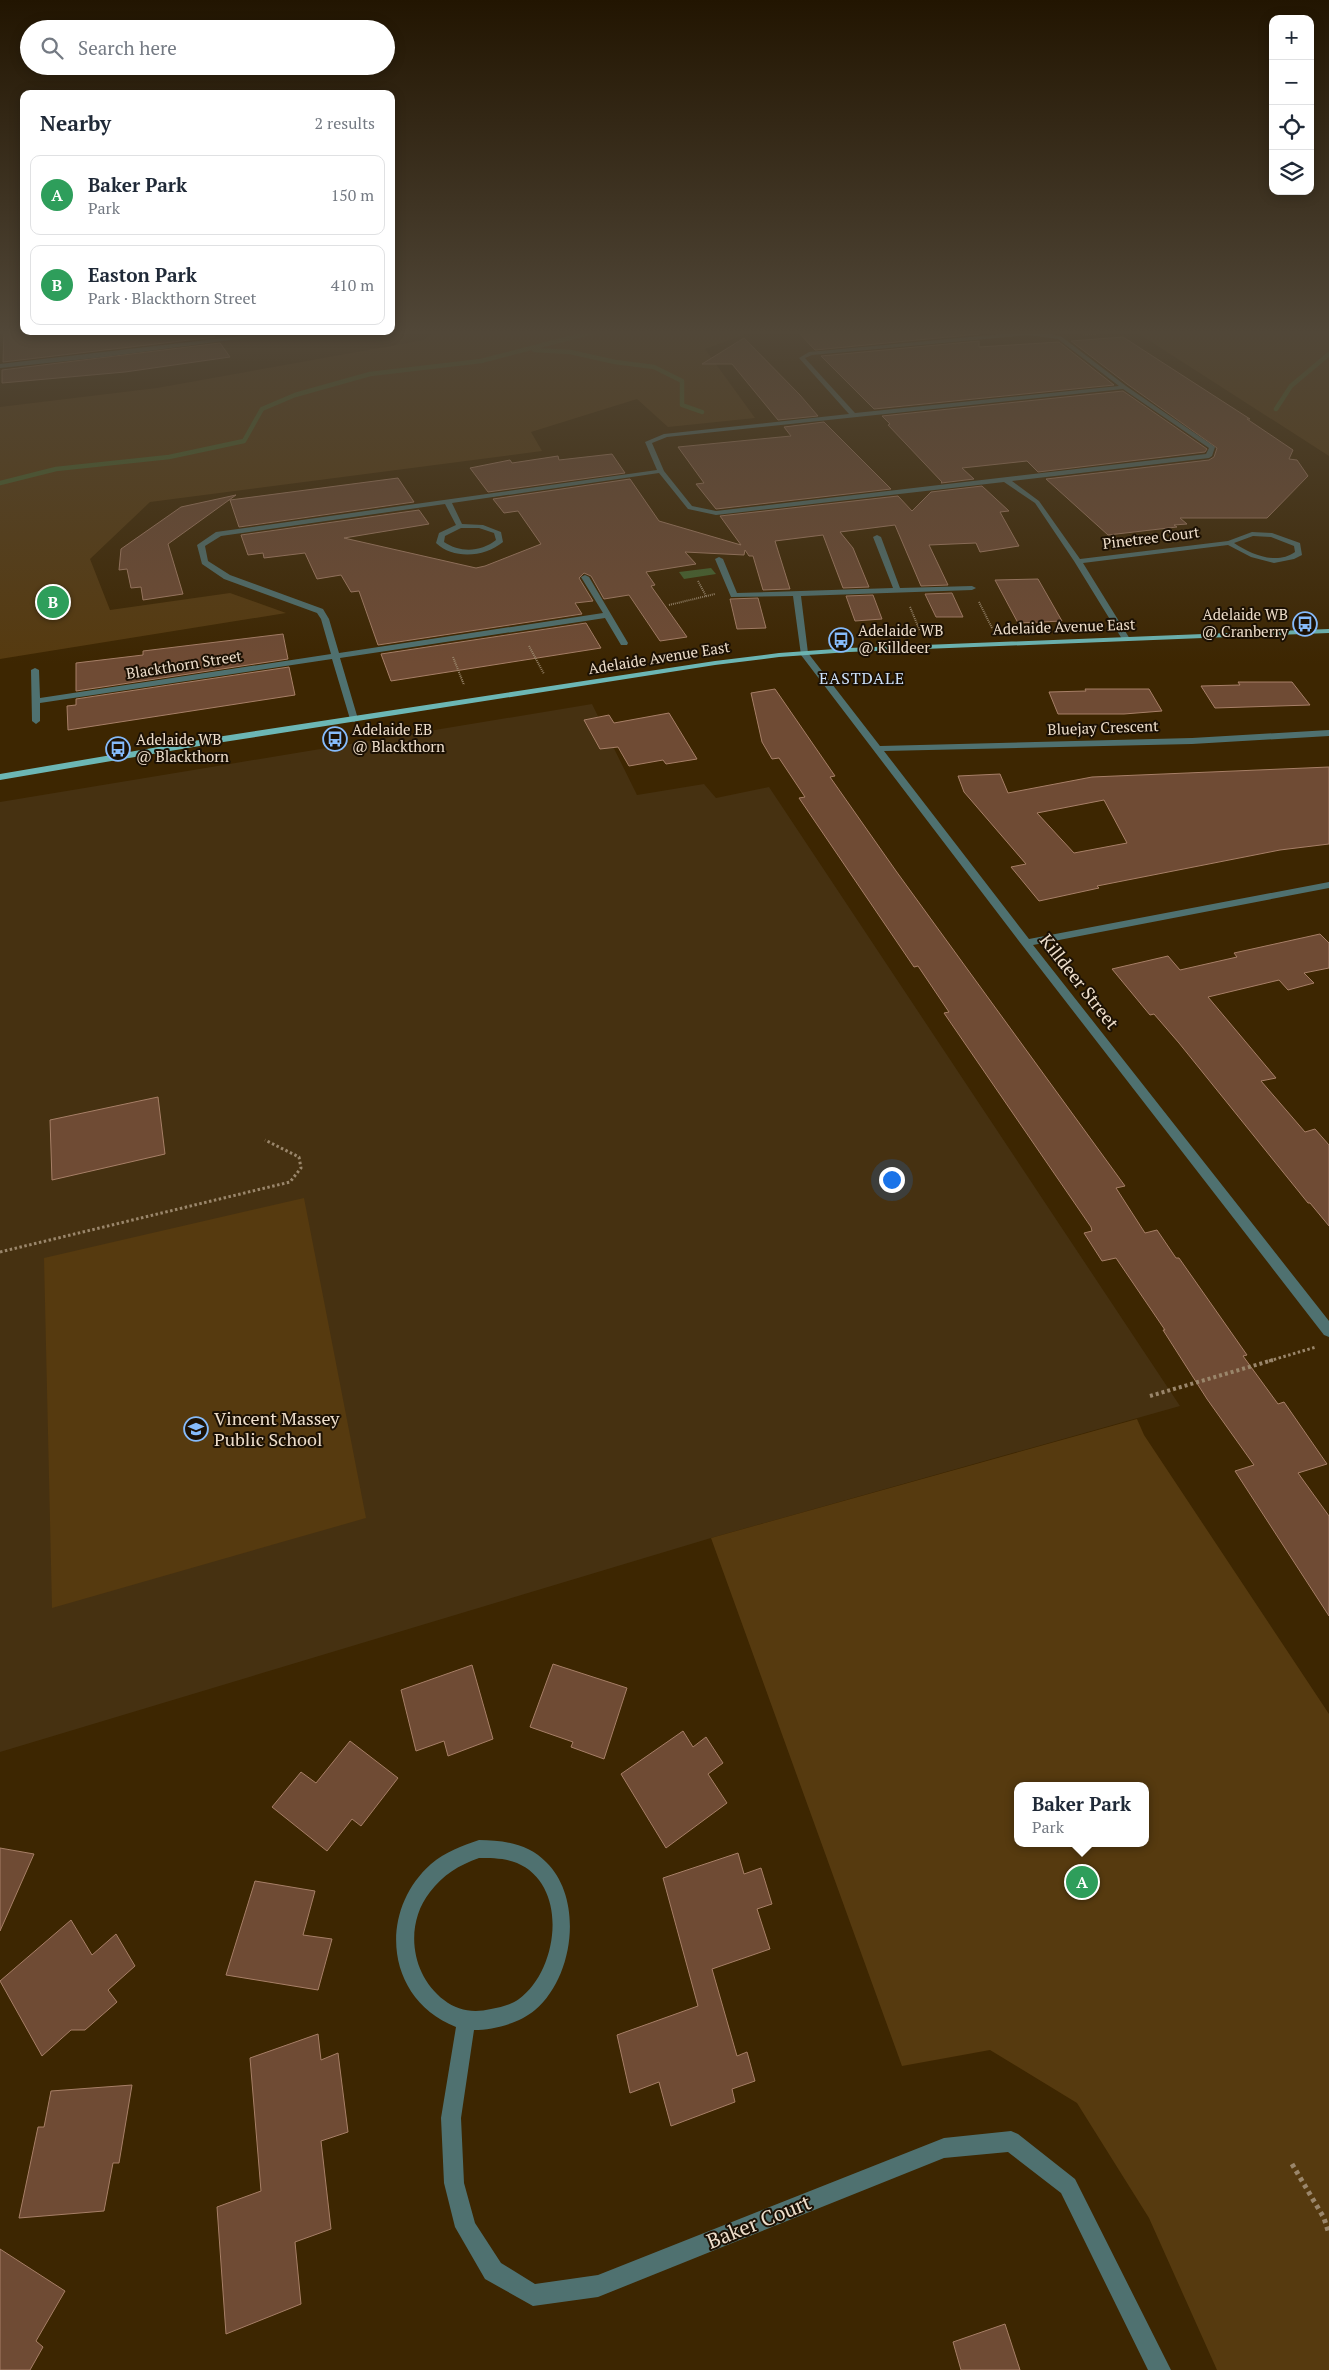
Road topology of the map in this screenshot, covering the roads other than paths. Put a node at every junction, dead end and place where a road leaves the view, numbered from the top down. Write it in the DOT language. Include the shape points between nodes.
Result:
graph roads {
  1 [pos="648,443"];
  2 [pos="1206,443"];
  3 [pos="661,471"];
  4 [pos="1005,479"];
  5 [pos="448,502"];
  6 [pos="460,526"];
  7 [pos="878,537"];
  8 [pos="1229,543"];
  9 [pos="719,559"];
  10 [pos="1078,561"];
  11 [pos="585,577"];
  12 [pos="972,588"];
  13 [pos="900,590"];
  14 [pos="797,594"];
  15 [pos="608,616"];
  16 [pos="1329,631"];
  17 [pos="1126,639"];
  18 [pos="624,643"];
  19 [pos="804,653"];
  20 [pos="336,656"];
  21 [pos="35,670"];
  22 [pos="36,701"];
  23 [pos="354,719"];
  24 [pos="36,722"];
  25 [pos="1329,733"];
  26 [pos="877,748"];
  27 [pos="0,777"];
  28 [pos="1329,885"];
  29 [pos="1026,943"];
  30 [pos="1329,1331"];
  31 [pos="466,2022"];
  32 [pos="1160,2370"];
  1 -- 3 [label="street"];
  2 -- 4 [label="street" via="1212,447 1209,456"];
  3 -- 4 [label="street" via="690,508 716,513"];
  3 -- 5 [label="street"];
  4 -- 10 [label="street" via="1037,502"];
  5 -- 6 [label="street"];
  5 -- 20 [label="street" via="219,534 201,545 205,562 227,577 320,611"];
  6 -- 6 [label="street" via="442,535 440,543 452,550 471,552 490,547 500,540 497,532 491,529"];
  7 -- 13 [label="street"];
  8 -- 8 [label="street, Pinetree Court" via="1244,552 1271,559 1289,558 1300,549 1295,543 1272,535 1252,534"];
  8 -- 10 [label="street, Pinetree Court"];
  9 -- 14 [label="street" via="734,595"];
  10 -- 17 [label="street"];
  11 -- 15 [label="street"];
  12 -- 13 [label="street"];
  13 -- 14 [label="street"];
  14 -- 19 [label="street"];
  15 -- 18 [label="street"];
  15 -- 20 [label="street, Blackthorn Street"];
  16 -- 17 [label="main road, Adelaide Avenue East"];
  17 -- 19 [label="main road, Adelaide Avenue East"];
  19 -- 23 [label="main road, Adelaide Avenue East" via="715,663"];
  19 -- 26 [label="street, Killdeer Street"];
  20 -- 22 [label="street, Blackthorn Street"];
  20 -- 23 [label="street"];
  21 -- 22 [label="street"];
  22 -- 24 [label="street"];
  23 -- 27 [label="main road, Adelaide Avenue East"];
  25 -- 26 [label="street, Bluejay Crescent" via="1182,741"];
  26 -- 29 [label="street, Killdeer Street"];
  28 -- 29 [label="street"];
  29 -- 30 [label="street, Killdeer Street"];
  31 -- 31 [label="street" via="514,2013 532,2001 551,1976 560,1949 562,1921 556,1895 543,1873 525,1857 502,1849 479,1849 455,1857 434,1873 418,1895 407,1923 405,1953 412,1982 427,2000 446,2014"];
  31 -- 32 [label="street, Baker Court" via="451,2118 454,2183 466,2227 493,2271 532,2295 598,2286 944,2148 1011,2141 1068,2186"];
}
